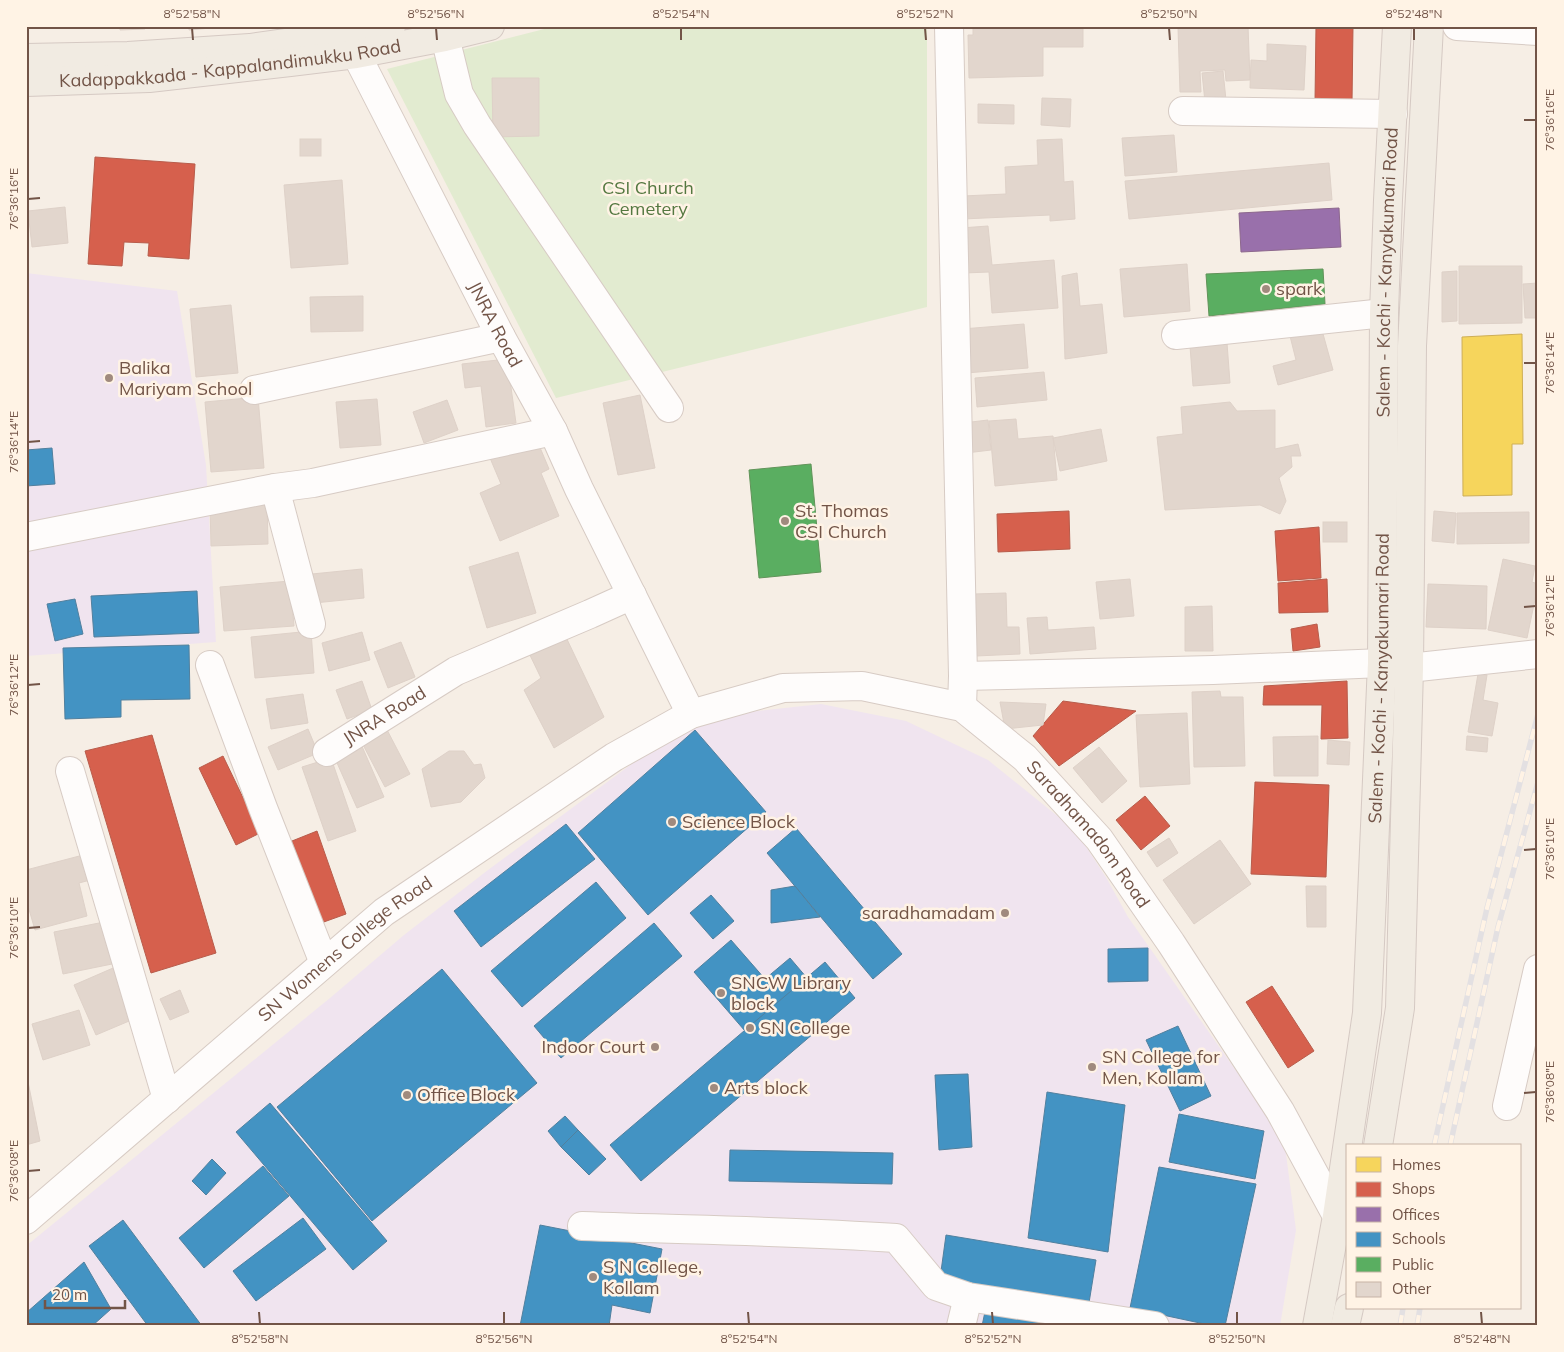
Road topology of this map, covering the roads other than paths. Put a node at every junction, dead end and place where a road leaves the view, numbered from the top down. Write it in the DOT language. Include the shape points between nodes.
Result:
graph roads {
  1 [pos="490,26"];
  2 [pos="949,26"];
  3 [pos="1397,26"];
  4 [pos="1428,26"];
  5 [pos="1457,26"];
  6 [pos="378,28"];
  7 [pos="1538,31"];
  8 [pos="445,37"];
  9 [pos="356,54"];
  10 [pos="26,58"];
  11 [pos="26,82"];
  12 [pos="1183,111"];
  13 [pos="1393,114"];
  14 [pos="1384,314"];
  15 [pos="1176,335"];
  16 [pos="501,337"];
  17 [pos="254,390"];
  18 [pos="669,408"];
  19 [pos="553,431"];
  20 [pos="275,488"];
  21 [pos="26,537"];
  22 [pos="632,595"];
  23 [pos="311,624"];
  24 [pos="1538,654"];
  25 [pos="1382,663"];
  26 [pos="210,665"];
  27 [pos="1409,668"];
  28 [pos="963,676"];
  29 [pos="962,707"];
  30 [pos="692,714"];
  31 [pos="327,752"];
  32 [pos="70,771"];
  33 [pos="324,963"];
  34 [pos="1538,969"];
  35 [pos="167,1099"];
  36 [pos="1507,1106"];
  37 [pos="1351,1144"];
  38 [pos="1378,1144"];
  39 [pos="1346,1184"];
  40 [pos="1342,1216"];
  41 [pos="26,1220"];
  42 [pos="582,1226"];
  43 [pos="968,1297"];
  44 [pos="1348,1310"];
  45 [pos="961,1326"];
  46 [pos="1155,1326"];
  47 [pos="1318,1326"];
  48 [pos="1345,1326"];
  1 -- 8 [label="main road, Kadappakkada - Kappalandimukku Road"];
  2 -- 28 [label="street"];
  3 -- 13 [label="main road, Salem - Kochi - Kanyakumari Road"];
  4 -- 27 [label="main road" via="1412,346"];
  5 -- 7 [label="street"];
  6 -- 10 [label="main road, Kadappakkada - Kappalandimukku Road" via="250,48 128,56"];
  8 -- 9 [label="main road, Kadappakkada - Kappalandimukku Road"];
  8 -- 18 [label="street" via="459,94 477,125"];
  9 -- 11 [label="main road, Kadappakkada - Kappalandimukku Road" via="149,78"];
  9 -- 16 [label="street, JNRA Road"];
  12 -- 13 [label="street"];
  13 -- 14 [label="main road, Salem - Kochi - Kanyakumari Road"];
  14 -- 15 [label="street"];
  14 -- 25 [label="main road, Salem - Kochi - Kanyakumari Road"];
  16 -- 17 [label="street"];
  16 -- 19 [label="street, JNRA Road"];
  19 -- 20 [label="street" via="313,483"];
  19 -- 22 [label="street, JNRA Road"];
  20 -- 21 [label="street"];
  20 -- 23 [label="street"];
  22 -- 30 [label="street, JNRA Road"];
  22 -- 31 [label="street, JNRA Road" via="456,671"];
  24 -- 27 [label="street"];
  25 -- 28 [label="street"];
  25 -- 37 [label="main road, Salem - Kochi - Kanyakumari Road" via="1367,1014"];
  26 -- 33 [label="street"];
  27 -- 38 [label="main road" via="1400,1008"];
  28 -- 29 [label="street"];
  29 -- 30 [label="street, Saradhamadom Road" via="862,686 783,688"];
  29 -- 40 [label="street, Saradhamadom Road" via="1025,758 1099,839 1280,1111"];
  30 -- 33 [label="street, SN Womens College Road" via="614,757 384,912"];
  32 -- 35 [label="street"];
  33 -- 35 [label="street, SN Womens College Road"];
  34 -- 36 [label="street"];
  35 -- 41 [label="street, SN Womens College Road"];
  39 -- 40 [label="main road, Salem - Kochi - Kanyakumari Road"];
  40 -- 47 [label="main road, Salem - Kochi - Kanyakumari Road"];
  42 -- 43 [label="street" via="896,1238 936,1286"];
  43 -- 45 [label="street"];
  43 -- 46 [label="street"];
  44 -- 48 [label="main road"];
}
